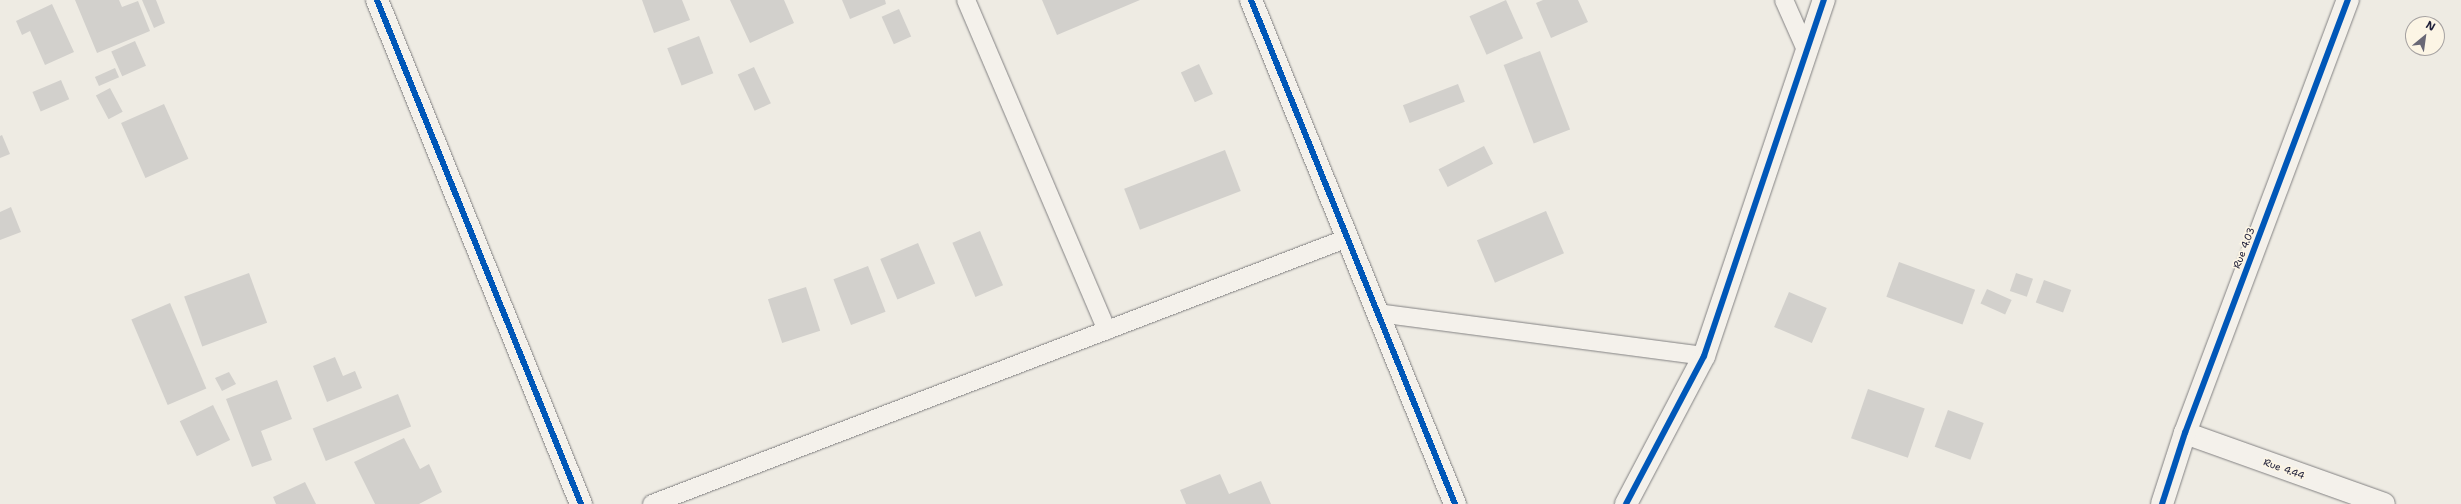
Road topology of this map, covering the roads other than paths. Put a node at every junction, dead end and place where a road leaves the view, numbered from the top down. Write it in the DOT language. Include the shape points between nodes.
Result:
graph roads {
  1 [pos="377,0"];
  2 [pos="966,0"];
  3 [pos="1251,0"];
  4 [pos="1784,0"];
  5 [pos="1824,0"];
  6 [pos="2348,0"];
  7 [pos="1807,52"];
  8 [pos="1348,238"];
  9 [pos="1378,313"];
  10 [pos="1107,330"];
  11 [pos="1704,356"];
  12 [pos="2185,433"];
  13 [pos="581,504"];
  14 [pos="652,504"];
  15 [pos="1455,504"];
  16 [pos="1626,504"];
  17 [pos="2162,504"];
  18 [pos="2384,504"];
  1 -- 13 [label="street"];
  2 -- 10 [label="lane"];
  3 -- 8 [label="street"];
  4 -- 7 [label="lane"];
  5 -- 7 [label="street"];
  6 -- 12 [label="street, Rue 4.03"];
  7 -- 11 [label="street"];
  8 -- 9 [label="street"];
  8 -- 10 [label="lane"];
  9 -- 11 [label="lane"];
  9 -- 15 [label="street"];
  10 -- 14 [label="lane"];
  11 -- 16 [label="street"];
  12 -- 17 [label="street, Rue 4.03"];
  12 -- 18 [label="street, Rue 4.44"];
}
